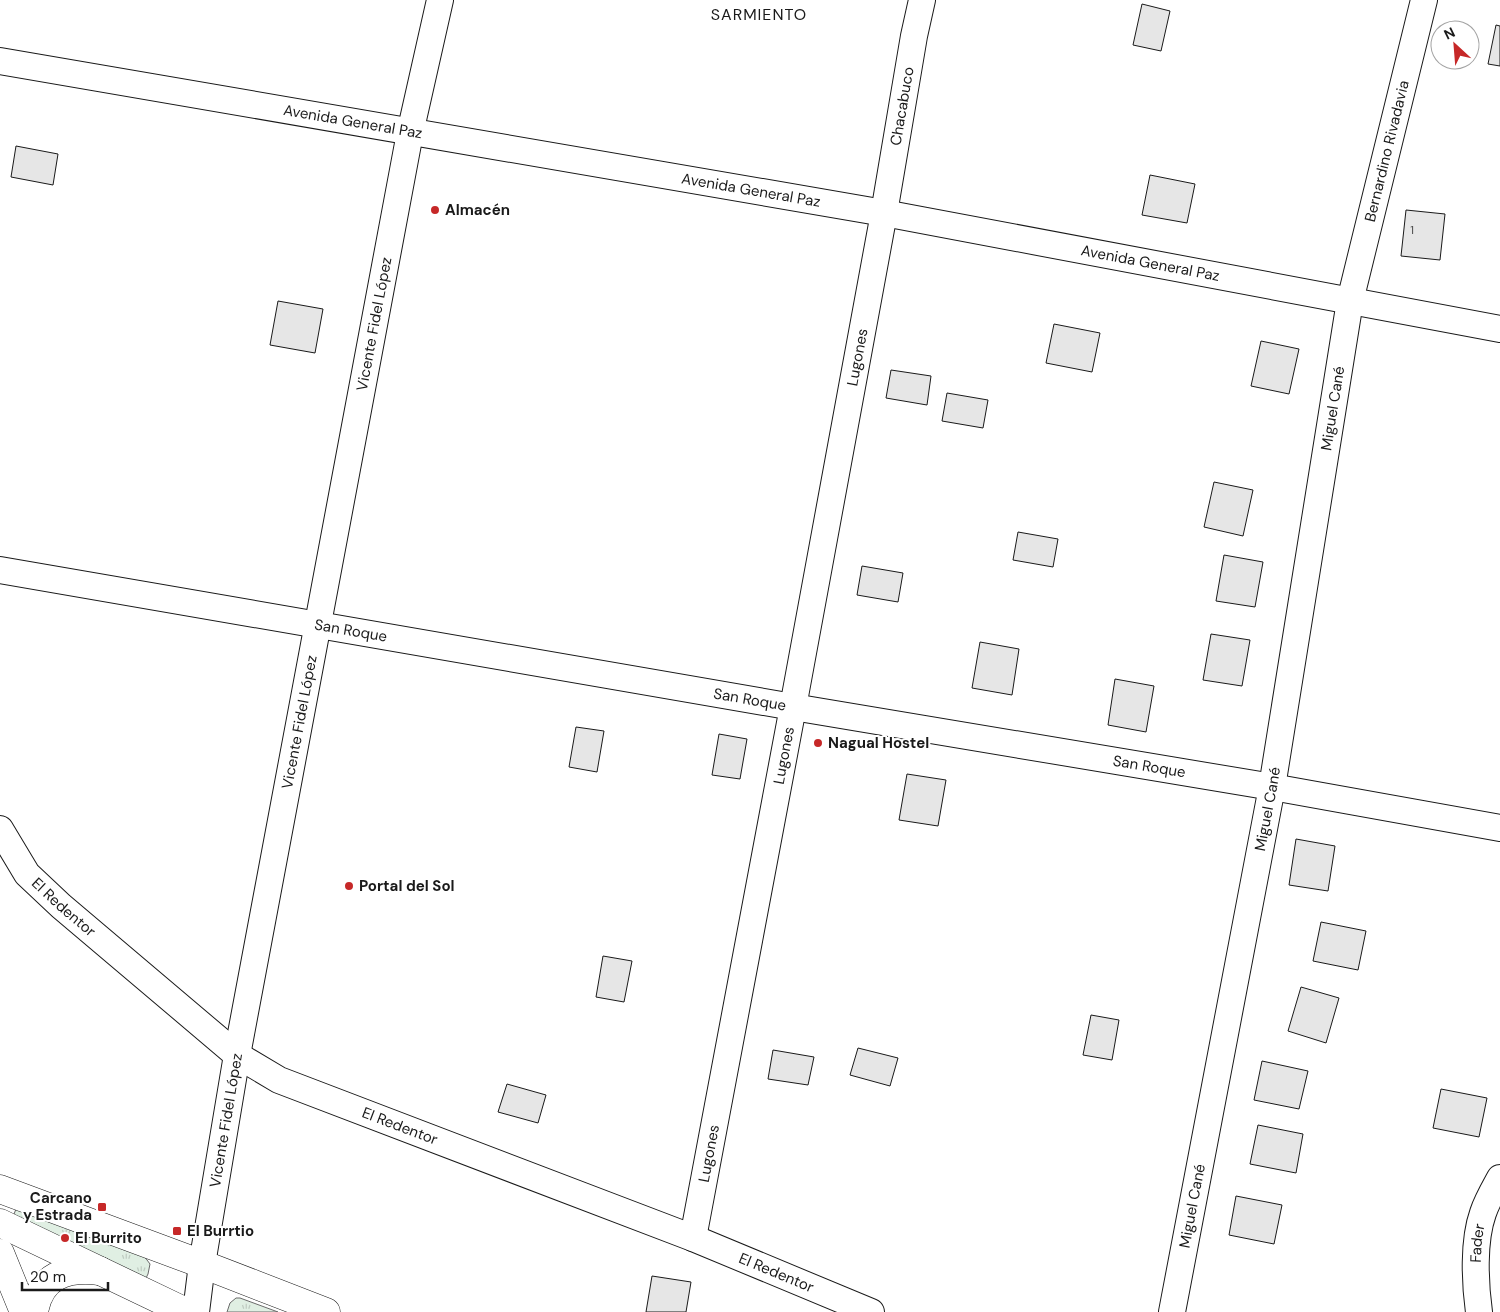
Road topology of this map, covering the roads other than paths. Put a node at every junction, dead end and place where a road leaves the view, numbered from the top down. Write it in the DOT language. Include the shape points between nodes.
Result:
graph roads {
  1 [pos="440,0"];
  2 [pos="922,0"];
  3 [pos="1424,0"];
  4 [pos="0,61"];
  5 [pos="410,133"];
  6 [pos="884,213"];
  7 [pos="1350,302"];
  8 [pos="1500,329"];
  9 [pos="0,570"];
  10 [pos="319,624"];
  11 [pos="794,707"];
  12 [pos="1272,786"];
  13 [pos="1500,828"];
  14 [pos="0,829"];
  15 [pos="237,1055"];
  16 [pos="1500,1178"];
  17 [pos="0,1189"];
  18 [pos="0,1223"];
  19 [pos="693,1238"];
  20 [pos="0,1252"];
  21 [pos="202,1264"];
  22 [pos="100,1271"];
  23 [pos="24,1312"];
  24 [pos="34,1312"];
  25 [pos="186,1312"];
  26 [pos="196,1312"];
  27 [pos="326,1312"];
  28 [pos="871,1312"];
  29 [pos="1172,1312"];
  30 [pos="1479,1312"];
  1 -- 5 [label="street, Vicente Fidel López"];
  2 -- 6 [label="street, Chacabuco"];
  3 -- 7 [label="street, Bernardino Rivadavia"];
  4 -- 5 [label="street, Avenida General Paz"];
  5 -- 6 [label="street, Avenida General Paz"];
  5 -- 10 [label="street, Vicente Fidel López"];
  6 -- 7 [label="street, Avenida General Paz"];
  6 -- 11 [label="street, Lugones"];
  7 -- 8 [label="street, Avenida General Paz"];
  7 -- 12 [label="street, Miguel Cané"];
  9 -- 10 [label="street, San Roque"];
  10 -- 11 [label="street, San Roque"];
  10 -- 15 [label="street, Vicente Fidel López"];
  11 -- 12 [label="street, San Roque"];
  11 -- 19 [label="street, Lugones"];
  12 -- 13 [label="street, San Roque"];
  12 -- 29 [label="street, Miguel Cané"];
  14 -- 15 [label="street, El Redentor" via="27,874"];
  15 -- 19 [label="street, El Redentor" via="279,1080"];
  15 -- 21 [label="street, Vicente Fidel López"];
  16 -- 30 [label="street, Fader" via="1483,1214 1476,1252"];
  17 -- 21 [label="main road"];
  18 -- 22 [label="main road"];
  19 -- 28 [label="street, El Redentor"];
  20 -- 23 [label="main road"];
  21 -- 26 [label="street, Vicente Fidel López"];
  21 -- 27 [label="main road"];
  22 -- 24 [label="main road" via="73,1270 53,1280 38,1296"];
  22 -- 25 [label="main road"];
}
